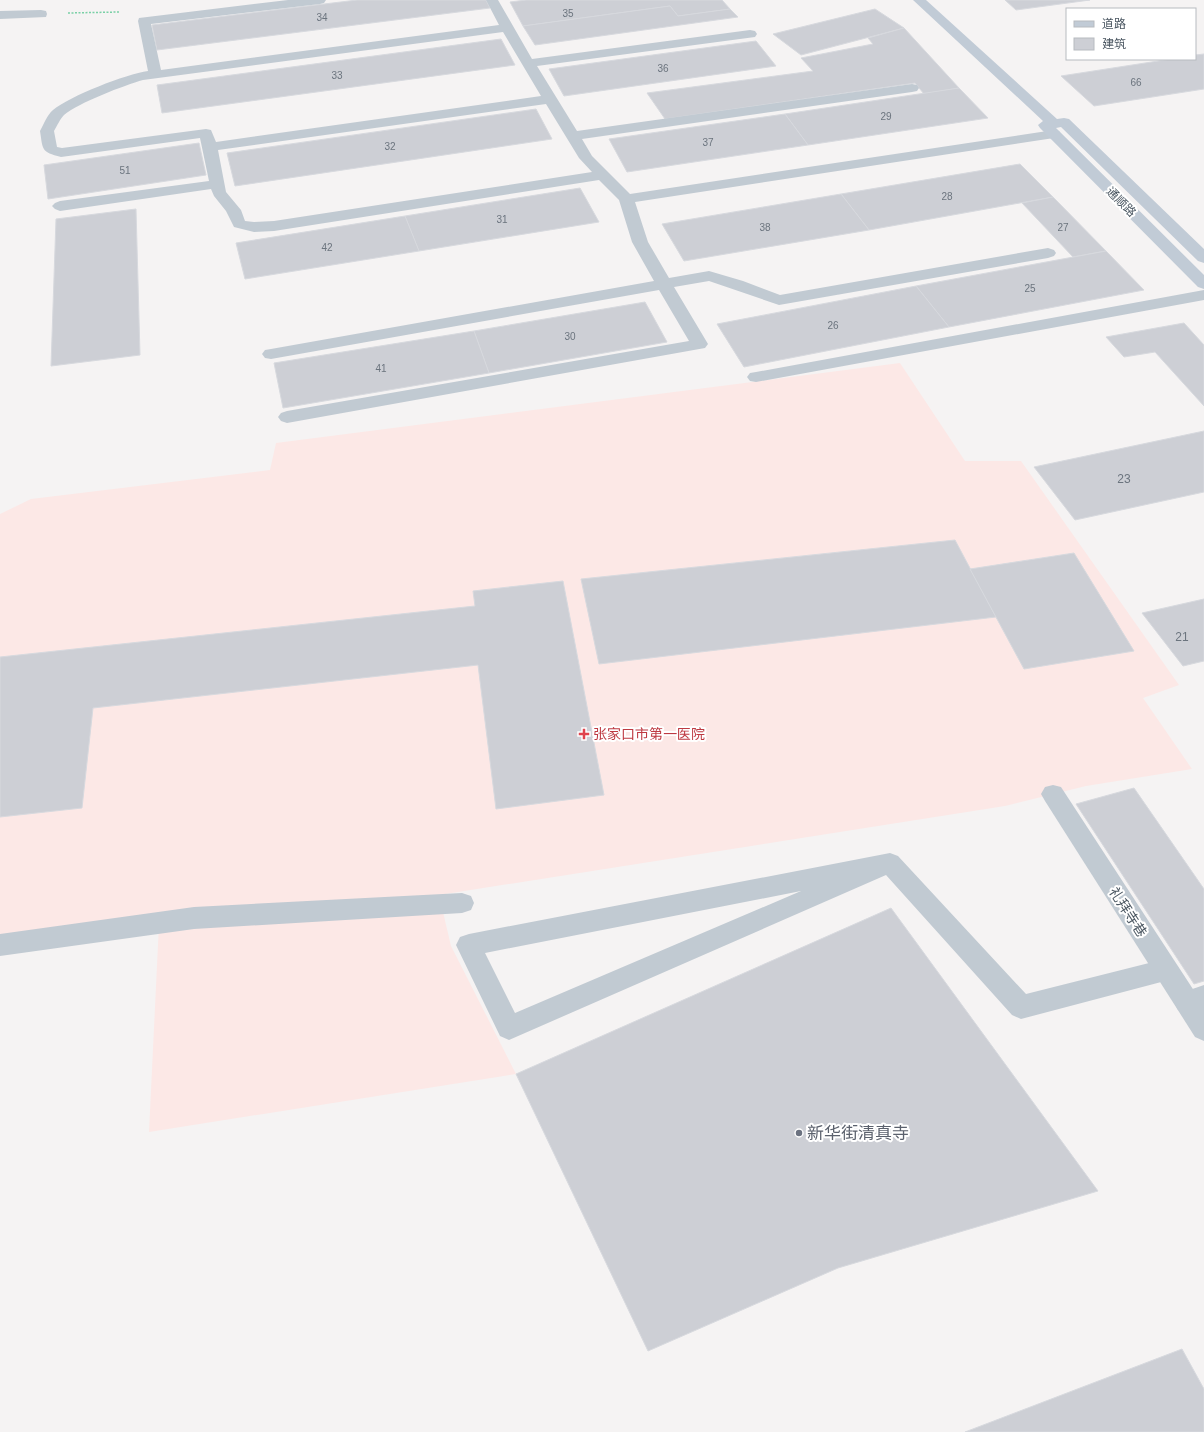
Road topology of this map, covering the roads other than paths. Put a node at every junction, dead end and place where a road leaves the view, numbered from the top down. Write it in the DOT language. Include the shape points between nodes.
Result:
graph roads {
  1 [pos="320,0"];
  2 [pos="492,0"];
  3 [pos="919,0"];
  4 [pos="41,14"];
  5 [pos="0,15"];
  6 [pos="507,28"];
  7 [pos="750,34"];
  8 [pos="529,63"];
  9 [pos="154,74"];
  10 [pos="912,88"];
  11 [pos="550,99"];
  12 [pos="1054,129"];
  13 [pos="573,136"];
  14 [pos="210,147"];
  15 [pos="603,175"];
  16 [pos="216,184"];
  17 [pos="626,199"];
  18 [pos="60,206"];
  19 [pos="1048,253"];
  20 [pos="1204,258"];
  21 [pos="1197,270"];
  22 [pos="664,283"];
  23 [pos="1204,284"];
  24 [pos="1204,295"];
  25 [pos="270,354"];
  26 [pos="756,377"];
  27 [pos="287,417"];
  28 [pos="1053,794"];
  29 [pos="890,863"];
  30 [pos="462,903"];
  31 [pos="0,945"];
  32 [pos="1165,970"];
  33 [pos="1195,999"];
  34 [pos="1204,1029"];
  1 -- 9 [label="street" via="144,21"];
  2 -- 6 [label="street"];
  3 -- 12 [label="street, 通顺路"];
  4 -- 5 [label="street"];
  6 -- 8 [label="street"];
  6 -- 9 [label="street"];
  7 -- 8 [label="street"];
  8 -- 11 [label="street"];
  9 -- 14 [label="street" via="127,80 68,106 56,114 47,131 50,149 61,153 206,133"];
  10 -- 13 [label="street"];
  11 -- 13 [label="street"];
  11 -- 14 [label="street"];
  12 -- 17 [label="street"];
  12 -- 20 [label="street, 通顺路" via="1064,122"];
  12 -- 21 [label="street, 通顺路"];
  13 -- 15 [label="street" via="586,158"];
  14 -- 16 [label="street"];
  15 -- 16 [label="street" via="254,227 238,224 233,210 218,192"];
  15 -- 17 [label="street"];
  16 -- 18 [label="street"];
  17 -- 22 [label="street" via="640,242"];
  19 -- 22 [label="street" via="779,300 709,276"];
  21 -- 23 [label="street, 通顺路"];
  22 -- 25 [label="street"];
  22 -- 27 [label="street" via="699,344"];
  24 -- 26 [label="street"];
  28 -- 32 [label="street, 礼拜寺巷"];
  29 -- 29 [label="street" via="509,1028 469,945 484,942"];
  29 -- 32 [label="street" via="1021,1007"];
  30 -- 31 [label="street" via="194,918"];
  32 -- 33 [label="street, 礼拜寺巷"];
  33 -- 34 [label="street, 礼拜寺巷"];
}
